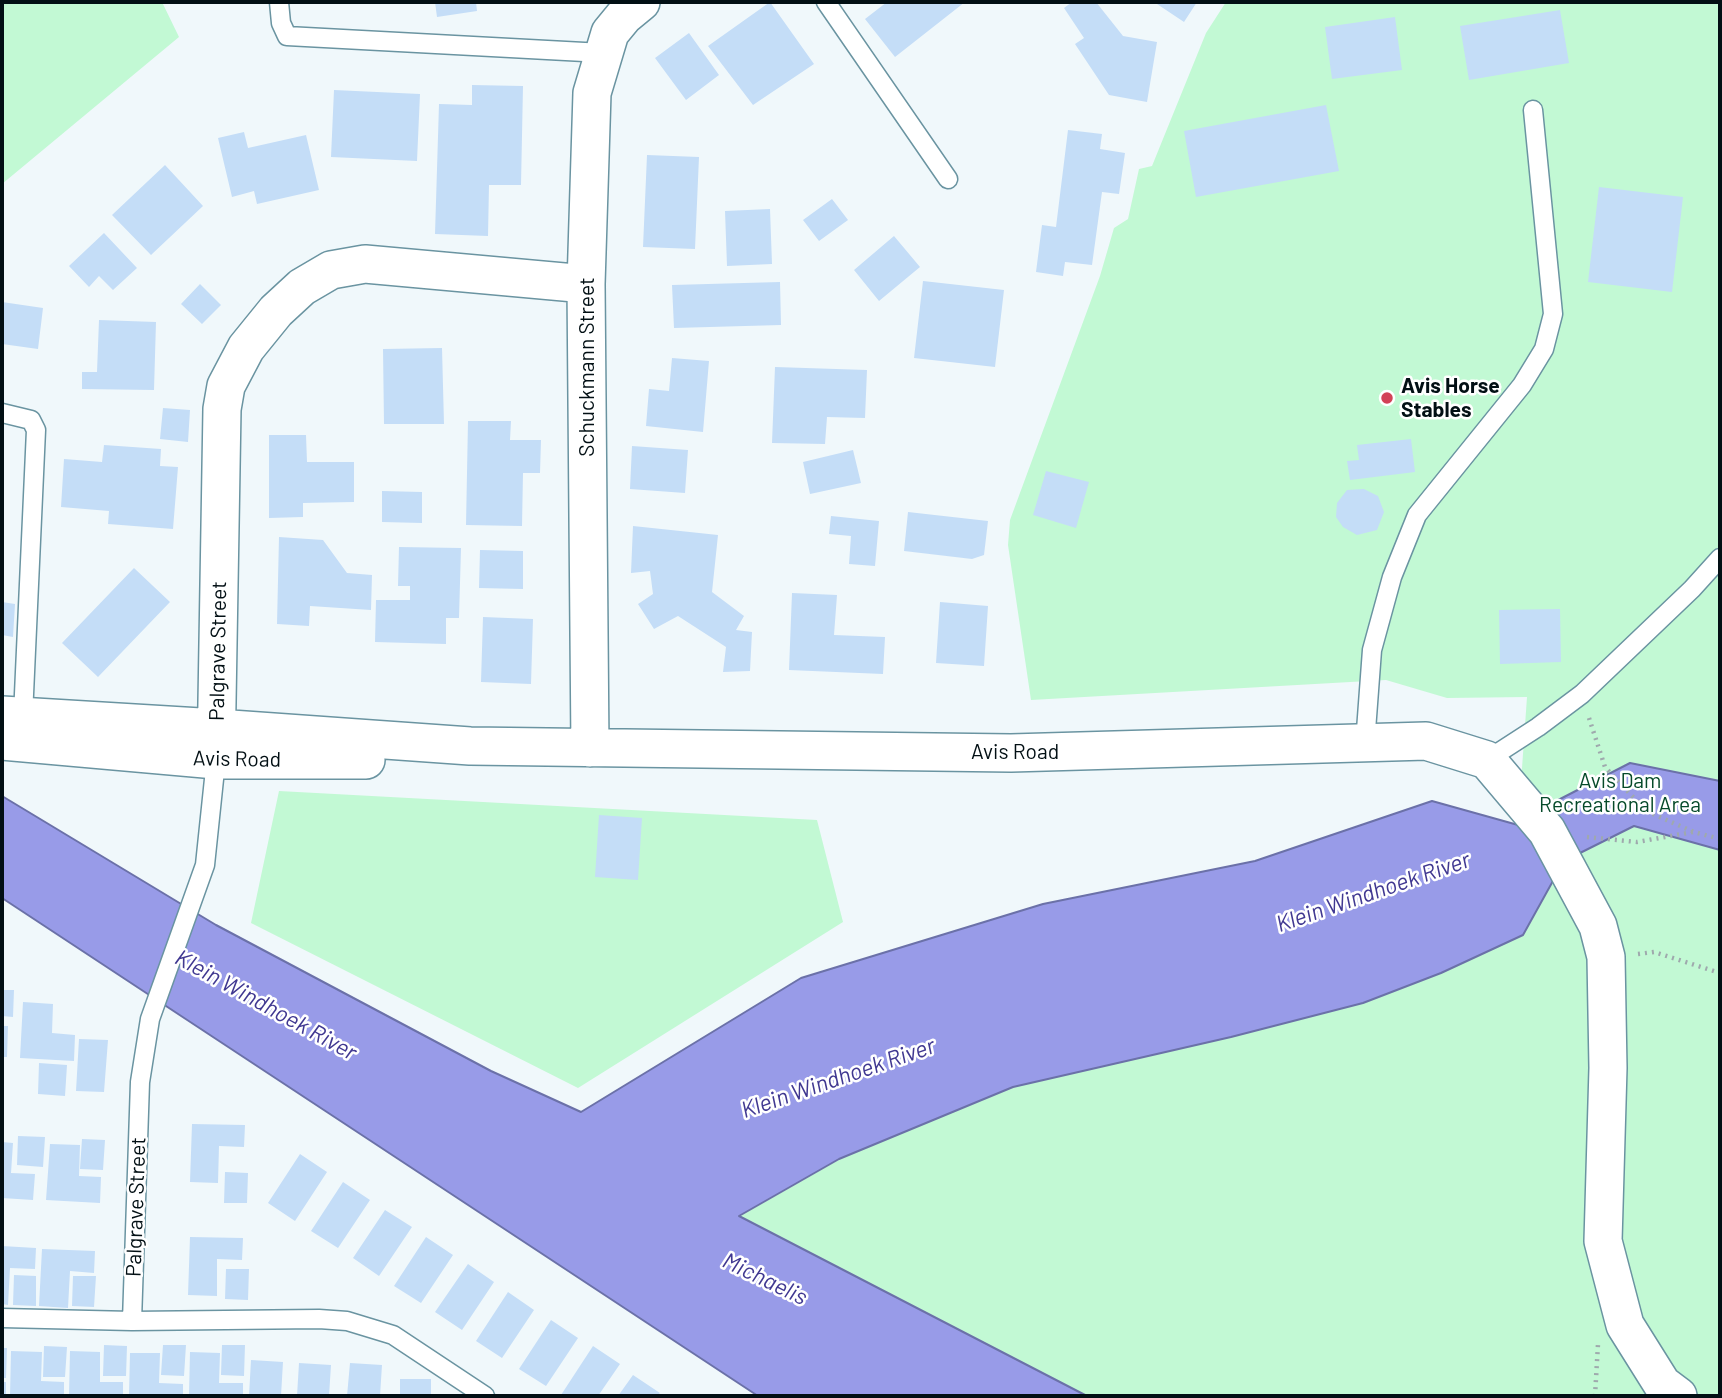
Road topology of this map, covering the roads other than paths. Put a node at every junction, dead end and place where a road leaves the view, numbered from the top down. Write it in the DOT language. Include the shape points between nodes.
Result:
graph roads {
  1 [pos="279,2"];
  2 [pos="641,2"];
  3 [pos="826,2"];
  4 [pos="603,53"];
  5 [pos="1533,110"];
  6 [pos="948,179"];
  7 [pos="586,284"];
  8 [pos="2,413"];
  9 [pos="1720,558"];
  10 [pos="9,724"];
  11 [pos="217,744"];
  12 [pos="1365,744"];
  13 [pos="590,748"];
  14 [pos="1487,760"];
  15 [pos="2,1318"];
  16 [pos="132,1321"];
  17 [pos="485,1396"];
  18 [pos="1678,1396"];
  1 -- 4 [label="lane" via="287,36"];
  2 -- 4 [label="street, Schuckmann Street" via="610,33"];
  3 -- 6 [label="lane"];
  4 -- 7 [label="street, Schuckmann Street" via="592,93"];
  5 -- 12 [label="lane" via="1553,314 1544,349 1522,385 1417,515 1392,577 1372,650"];
  7 -- 11 [label="street, Palgrave Street" via="365,264 331,270 302,287 246,348 226,386 222,409"];
  7 -- 13 [label="street, Schuckmann Street"];
  8 -- 10 [label="lane" via="32,420 36,430"];
  9 -- 14 [label="lane" via="1582,694"];
  10 -- 11 [label="street, Avis Road"];
  11 -- 13 [label="street, Avis Road"];
  11 -- 16 [label="lane, Palgrave Street" via="205,865 150,1020 140,1082"];
  12 -- 13 [label="street, Avis Road" via="1011,753"];
  12 -- 14 [label="street, Avis Road" via="1426,741"];
  14 -- 18 [label="street" via="1539,822 1598,926 1606,957 1608,1068 1603,1241 1625,1325 1662,1384"];
  15 -- 16 [label="lane"];
  16 -- 17 [label="lane" via="347,1321 393,1335"];
}
